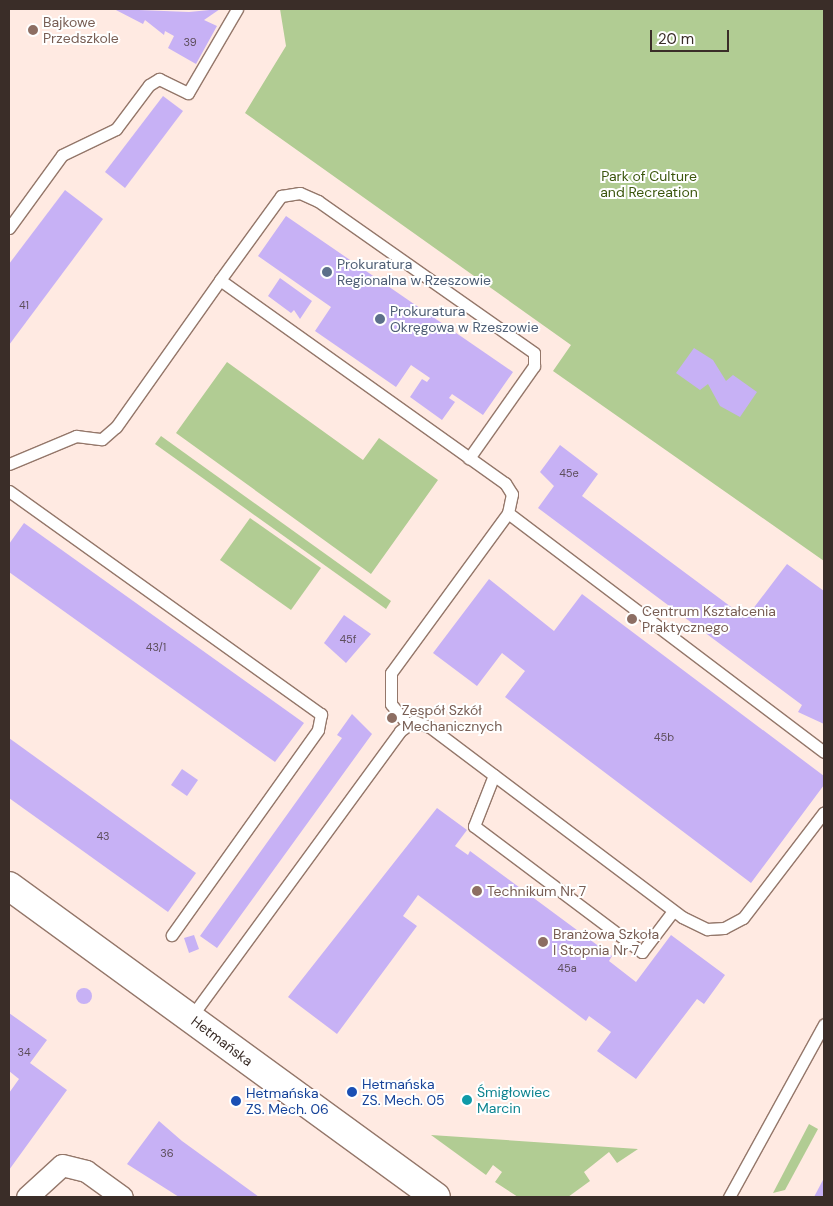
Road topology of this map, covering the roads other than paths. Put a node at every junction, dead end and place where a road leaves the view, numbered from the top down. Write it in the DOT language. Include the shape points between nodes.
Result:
graph roads {
  1 [pos="237,9"];
  2 [pos="9,228"];
  3 [pos="220,280"];
  4 [pos="469,458"];
  5 [pos="9,464"];
  6 [pos="9,492"];
  7 [pos="508,513"];
  8 [pos="407,724"];
  9 [pos="824,752"];
  10 [pos="494,775"];
  11 [pos="824,812"];
  12 [pos="9,886"];
  13 [pos="673,911"];
  14 [pos="172,936"];
  15 [pos="191,1017"];
  16 [pos="824,1024"];
  17 [pos="27,1197"];
  18 [pos="122,1197"];
  19 [pos="436,1197"];
  20 [pos="729,1197"];
  1 -- 2 [label="lane" via="188,93 158,79 149,85 116,129 62,155"];
  3 -- 4 [label="lane"];
  3 -- 4 [label="lane" via="281,196 300,193 318,201 534,353 534,366 526,379"];
  3 -- 5 [label="lane" via="116,427 102,439 76,436"];
  4 -- 7 [label="lane" via="510,490"];
  6 -- 14 [label="lane" via="321,714 318,730"];
  7 -- 8 [label="lane" via="391,673 391,704"];
  7 -- 9 [label="lane"];
  8 -- 10 [label="lane" via="422,722"];
  8 -- 15 [label="lane"];
  10 -- 13 [label="lane"];
  10 -- 13 [label="lane" via="474,826 642,952"];
  11 -- 13 [label="lane" via="735,925 706,929"];
  12 -- 15 [label="street, Hetmańska"];
  15 -- 19 [label="street, Hetmańska"];
  16 -- 20 [label="lane"];
  17 -- 18 [label="street" via="62,1165 86,1171"];
}
